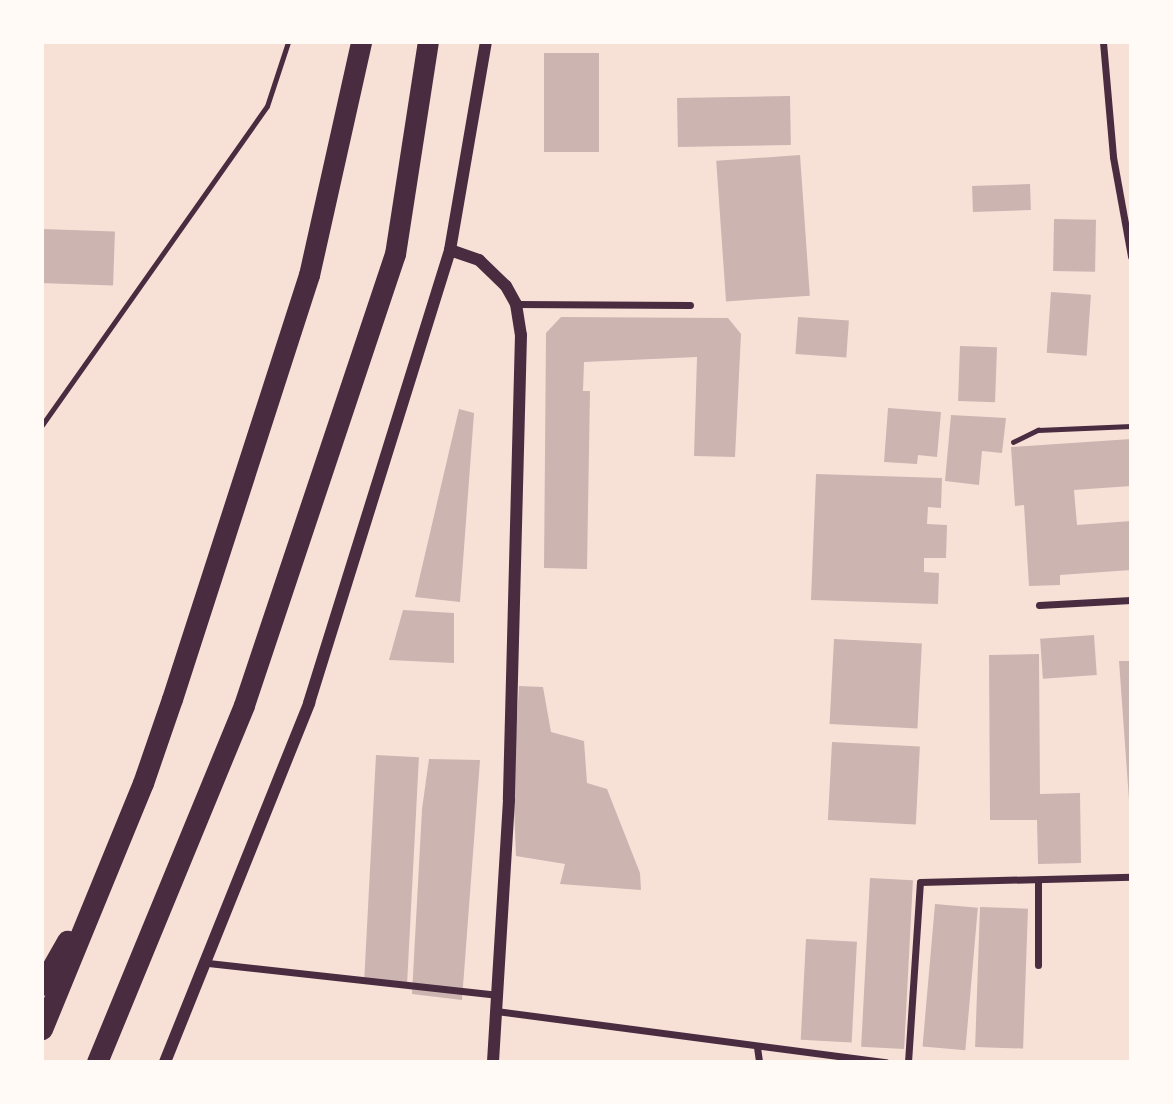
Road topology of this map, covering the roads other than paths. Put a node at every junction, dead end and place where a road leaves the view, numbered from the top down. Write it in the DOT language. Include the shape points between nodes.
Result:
graph roads {
  1 [pos="288,42"];
  2 [pos="361,42"];
  3 [pos="428,42"];
  4 [pos="486,42"];
  5 [pos="1103,42"];
  6 [pos="450,250"];
  7 [pos="1131,256"];
  8 [pos="516,304"];
  9 [pos="690,305"];
  10 [pos="42,425"];
  11 [pos="1131,600"];
  12 [pos="1039,605"];
  13 [pos="105,875"];
  14 [pos="1131,877"];
  15 [pos="1038,882"];
  16 [pos="208,963"];
  17 [pos="1038,965"];
  18 [pos="42,985"];
  19 [pos="496,995"];
  20 [pos="495,1011"];
  21 [pos="42,1029"];
  22 [pos="757,1047"];
  23 [pos="97,1062"];
  24 [pos="165,1062"];
  25 [pos="493,1062"];
  26 [pos="759,1062"];
  27 [pos="886,1062"];
  28 [pos="908,1062"];
  1 -- 10 [label="lane" via="267,106"];
  2 -- 13 [label="highway" via="309,275 172,699"];
  3 -- 23 [label="highway" via="396,254 244,705"];
  4 -- 6 [label="street"];
  5 -- 7 [label="street" via="1113,157"];
  6 -- 8 [label="street" via="479,260 506,286"];
  6 -- 16 [label="street" via="309,703"];
  8 -- 9 [label="street"];
  8 -- 19 [label="street" via="521,335 509,800"];
  11 -- 12 [label="street"];
  13 -- 18 [label="highway"];
  13 -- 21 [label="highway"];
  14 -- 15 [label="street"];
  15 -- 17 [label="street"];
  15 -- 28 [label="street" via="920,882"];
  16 -- 19 [label="street"];
  16 -- 24 [label="street"];
  19 -- 20 [label="street"];
  20 -- 22 [label="street"];
  20 -- 25 [label="street"];
  22 -- 26 [label="street"];
  22 -- 27 [label="street"];
}
